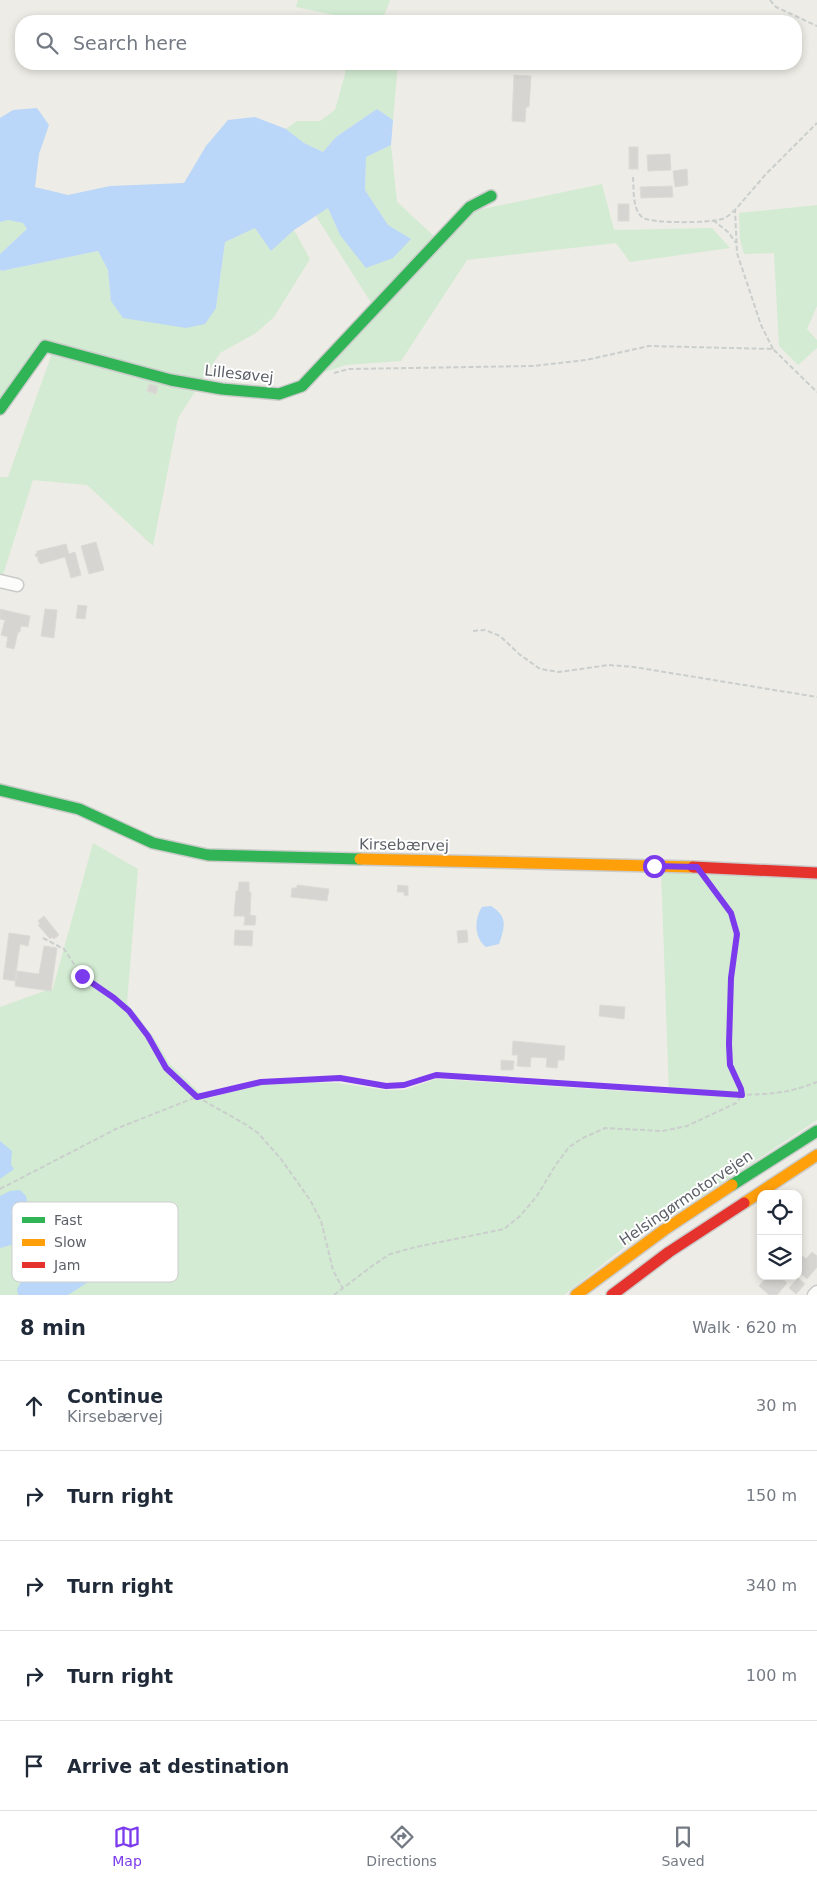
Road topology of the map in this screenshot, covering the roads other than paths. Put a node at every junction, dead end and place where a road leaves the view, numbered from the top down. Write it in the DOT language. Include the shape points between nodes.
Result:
graph roads {
  1 [pos="491,196"];
  2 [pos="0,409"];
  3 [pos="0,582"];
  4 [pos="17,586"];
  5 [pos="0,790"];
  6 [pos="817,873"];
  7 [pos="817,1131"];
  8 [pos="817,1155"];
  9 [pos="817,1292"];
  10 [pos="576,1295"];
  11 [pos="612,1295"];
  12 [pos="814,1295"];
  1 -- 2 [label="main road, Lillesøvej" via="470,207 302,386 279,394 222,389 171,380 45,346"];
  3 -- 4 [label="street"];
  5 -- 6 [label="main road, Kirsebærvej" via="79,809 153,843 208,855"];
  7 -- 10 [label="main road, Helsingørmotorvejen" via="737,1180 629,1254"];
  8 -- 11 [label="main road" via="669,1252"];
  9 -- 12 [label="street"];
}
